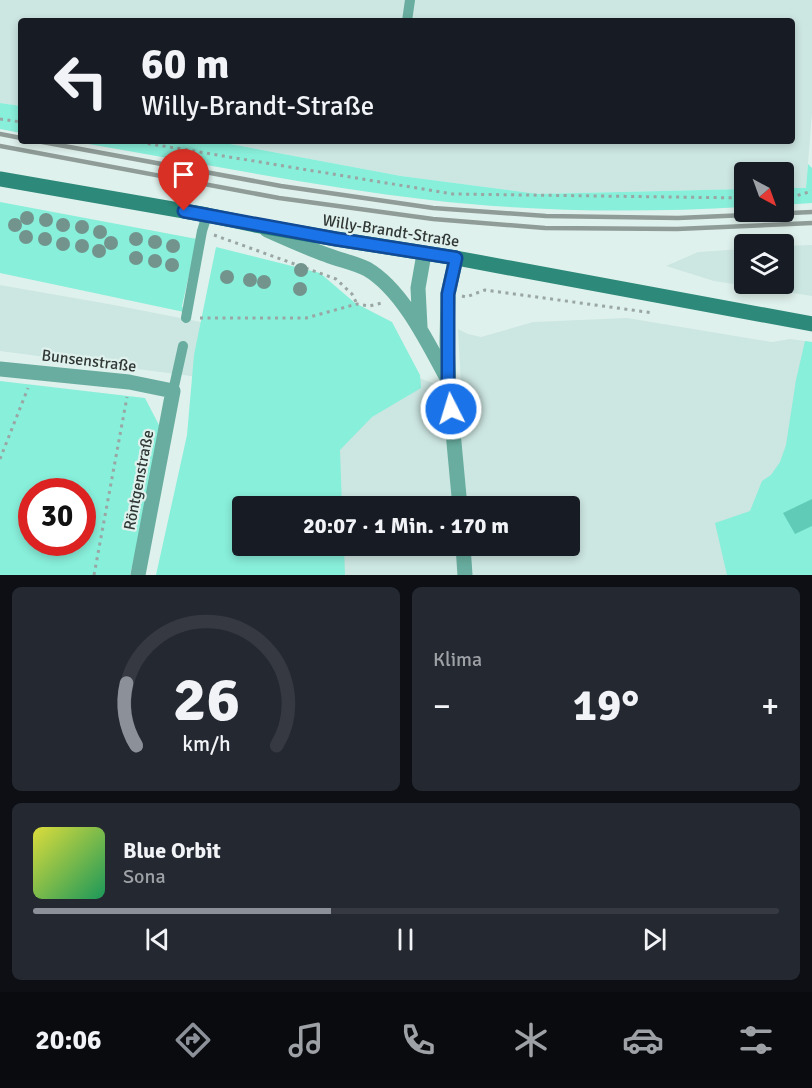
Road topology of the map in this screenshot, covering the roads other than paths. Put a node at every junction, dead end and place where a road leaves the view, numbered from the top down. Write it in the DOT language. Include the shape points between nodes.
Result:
graph roads {
  1 [pos="410,0"];
  2 [pos="407,18"];
  3 [pos="0,178"];
  4 [pos="207,215"];
  5 [pos="255,225"];
  6 [pos="424,254"];
  7 [pos="456,258"];
  8 [pos="186,318"];
  9 [pos="812,324"];
  10 [pos="420,327"];
  11 [pos="183,346"];
  12 [pos="0,369"];
  13 [pos="448,380"];
  14 [pos="173,391"];
  15 [pos="459,496"];
  16 [pos="464,556"];
  17 [pos="138,575"];
  18 [pos="465,575"];
  1 -- 2 [label="lane"];
  3 -- 4 [label="main road, Willy-Brandt-Straße"];
  4 -- 5 [label="main road, Willy-Brandt-Straße"];
  4 -- 8 [label="lane"];
  5 -- 6 [label="main road, Willy-Brandt-Straße"];
  5 -- 10 [label="street" via="365,268 394,293"];
  6 -- 7 [label="main road, Willy-Brandt-Straße"];
  6 -- 10 [label="street" via="418,288"];
  7 -- 9 [label="main road, Willy-Brandt-Straße"];
  7 -- 13 [label="street" via="448,294"];
  10 -- 13 [label="street"];
  11 -- 14 [label="lane"];
  12 -- 14 [label="street, Bunsenstraße" via="129,382"];
  13 -- 15 [label="street"];
  14 -- 17 [label="street, Röntgenstraße"];
  16 -- 18 [label="street"];
}
